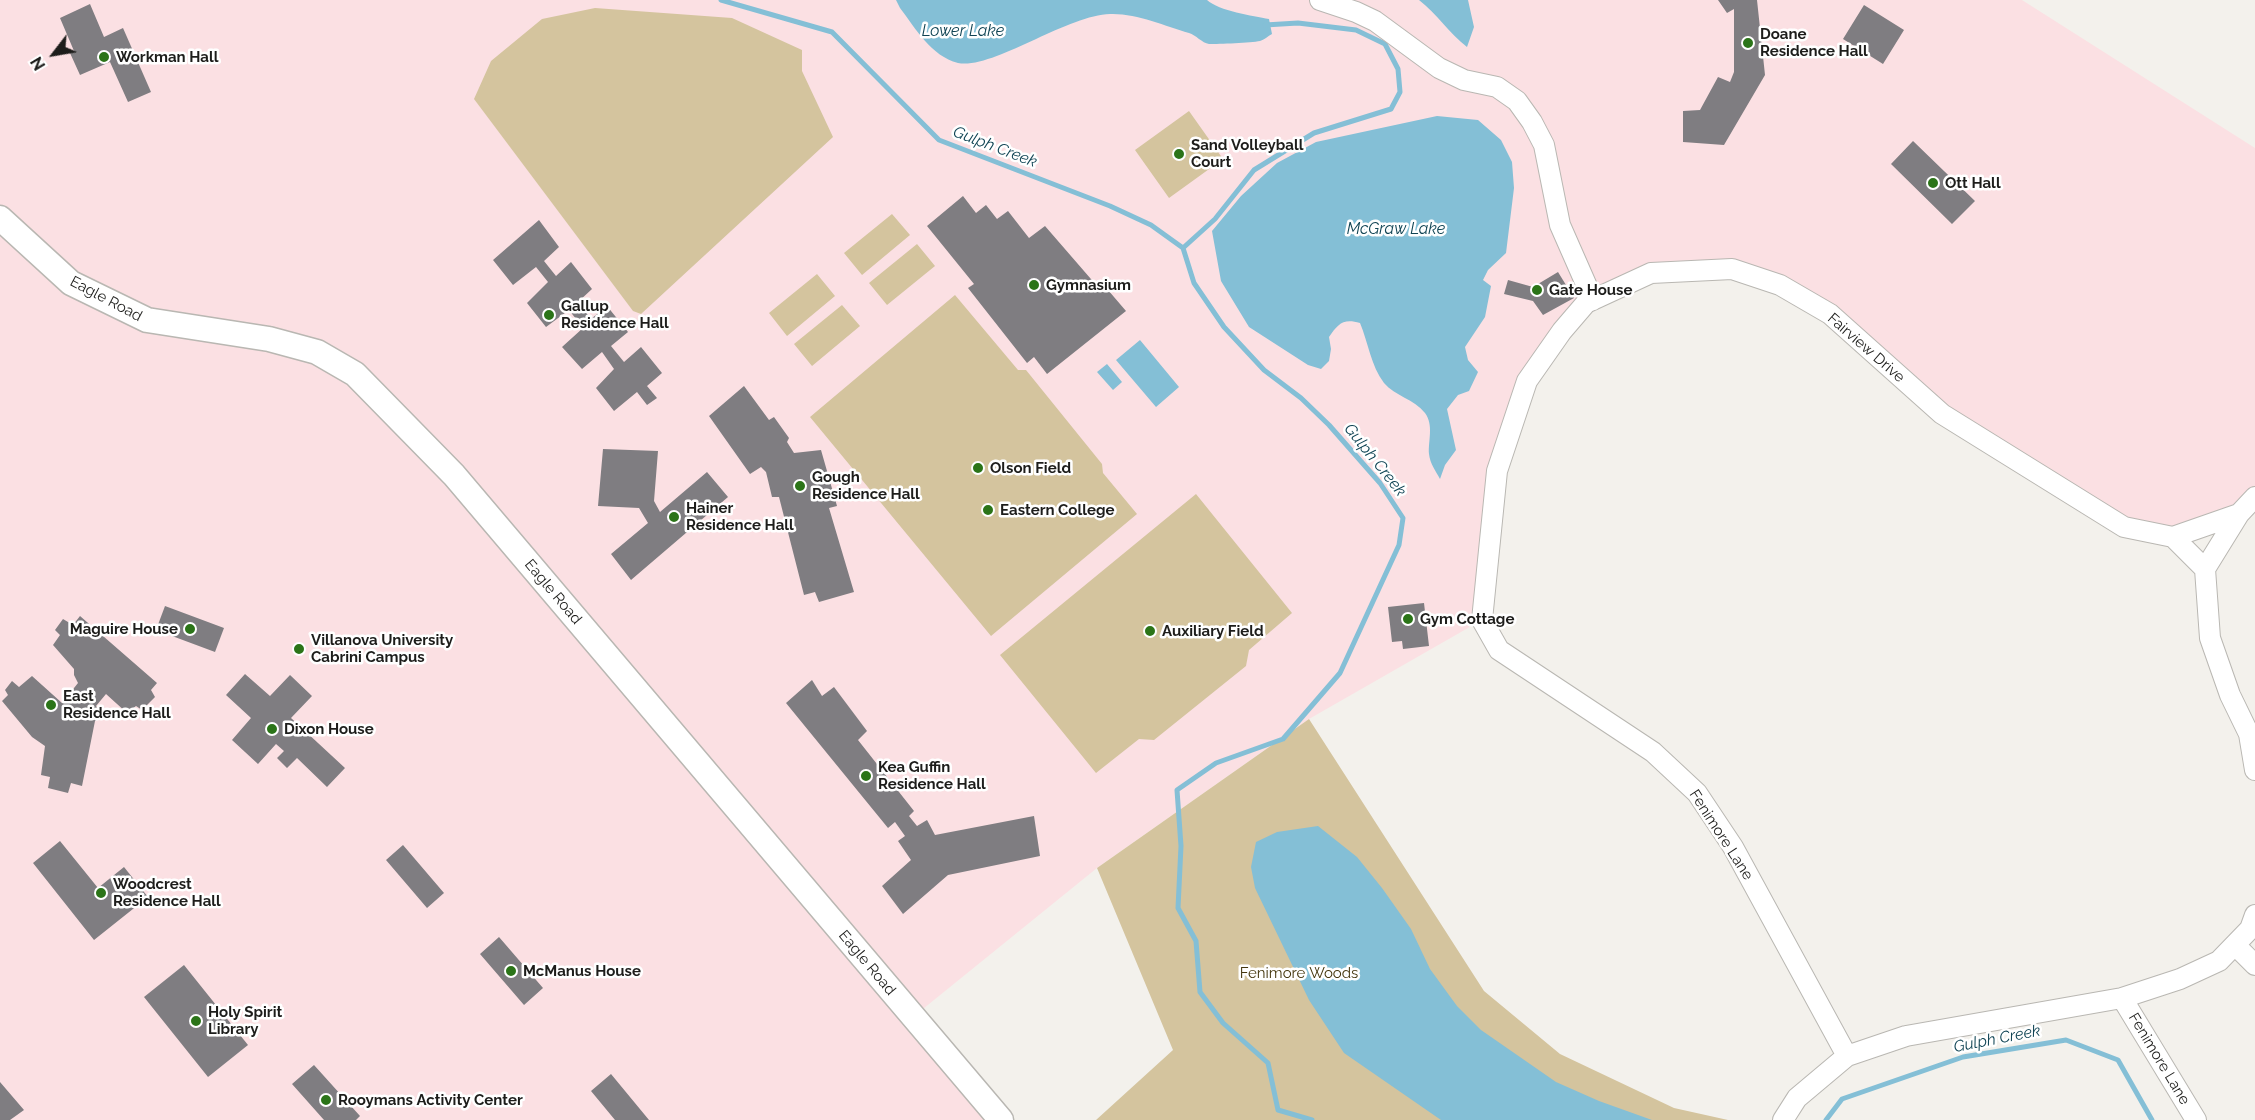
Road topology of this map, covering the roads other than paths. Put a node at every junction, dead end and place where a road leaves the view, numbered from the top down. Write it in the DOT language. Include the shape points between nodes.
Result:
graph roads {
  1 [pos="1320,0"];
  2 [pos="0,218"];
  3 [pos="1593,300"];
  4 [pos="2255,497"];
  5 [pos="2239,514"];
  6 [pos="2173,537"];
  7 [pos="2205,569"];
  8 [pos="1482,620"];
  9 [pos="2252,736"];
  10 [pos="2255,770"];
  11 [pos="2255,915"];
  12 [pos="2236,946"];
  13 [pos="2255,965"];
  14 [pos="2122,998"];
  15 [pos="1847,1056"];
  16 [pos="1001,1120"];
  17 [pos="1783,1120"];
  18 [pos="2196,1120"];
  1 -- 3 [label="street" via="1375,21 1439,68 1464,80 1497,87 1517,101 1544,145 1560,225"];
  2 -- 16 [label="street, Eagle Road" via="72,283 147,320 269,339 317,352 355,374 454,475"];
  3 -- 6 [label="street, Fairview Drive" via="1651,273 1732,269 1780,285 1830,314 1942,414 2124,527"];
  3 -- 8 [label="street, Fairview Drive" via="1562,331 1527,381 1497,471"];
  4 -- 5 [label="street"];
  5 -- 6 [label="street"];
  5 -- 7 [label="street"];
  6 -- 7 [label="street"];
  7 -- 9 [label="street" via="2210,638 2230,695"];
  8 -- 15 [label="street, Fenimore Lane" via="1499,650 1653,752 1697,793 1733,847"];
  9 -- 10 [label="street"];
  11 -- 12 [label="street" via="2250,929"];
  12 -- 13 [label="street"];
  12 -- 14 [label="street" via="2219,961 2180,979"];
  14 -- 15 [label="street" via="1906,1036"];
  14 -- 18 [label="street, Fenimore Lane"];
  15 -- 17 [label="street" via="1797,1098"];
}
